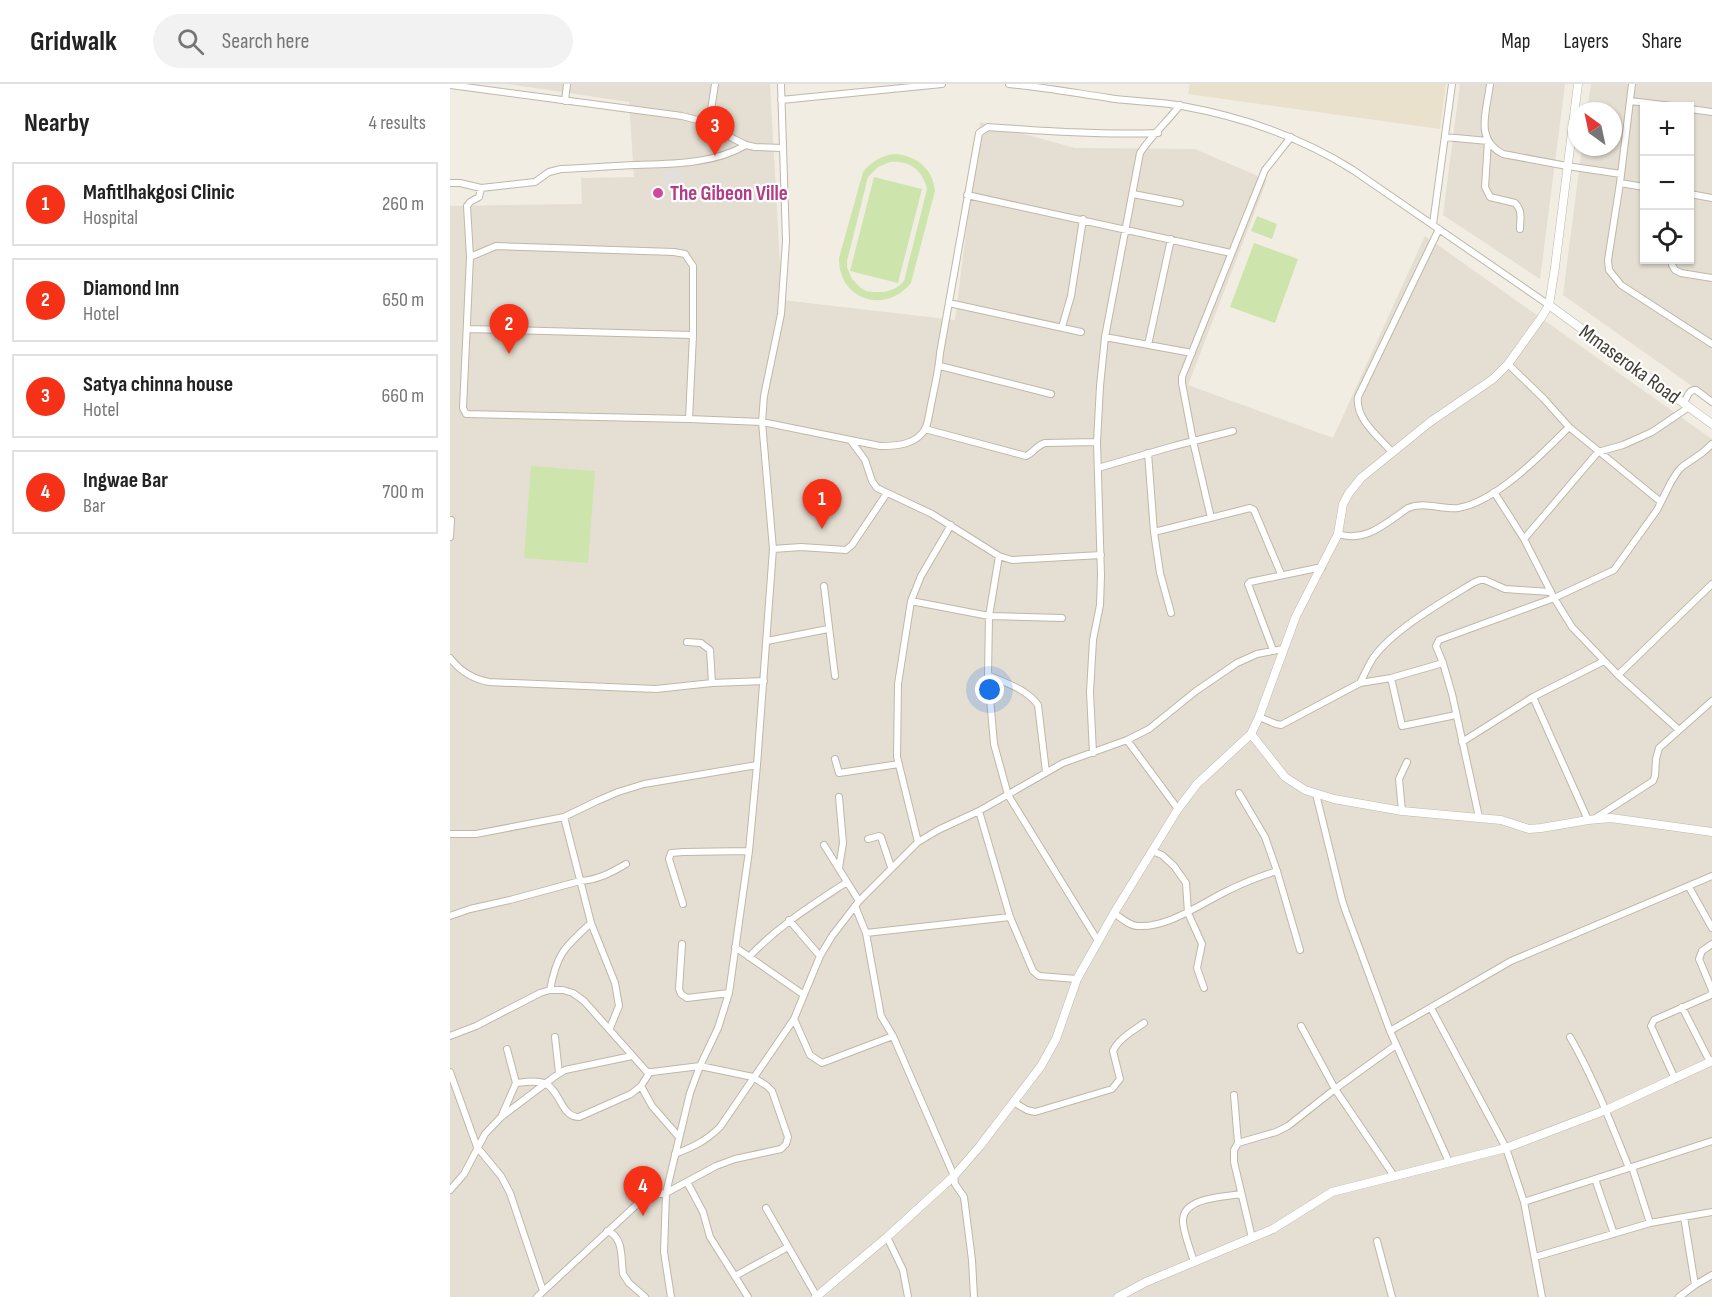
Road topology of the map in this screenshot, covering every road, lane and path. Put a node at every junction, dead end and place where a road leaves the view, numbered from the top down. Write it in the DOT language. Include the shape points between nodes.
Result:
graph roads {
  1 [pos="567,84"];
  2 [pos="715,84"];
  3 [pos="781,84"];
  4 [pos="942,84"];
  5 [pos="1009,84"];
  6 [pos="1452,84"];
  7 [pos="1490,84"];
  8 [pos="1578,84"];
  9 [pos="1632,84"];
  10 [pos="450,85"];
  11 [pos="781,100"];
  12 [pos="565,101"];
  13 [pos="1630,101"];
  14 [pos="1640,102"];
  15 [pos="1180,105"];
  16 [pos="1694,109"];
  17 [pos="1712,111"];
  18 [pos="709,123"];
  19 [pos="1158,133"];
  20 [pos="1292,137"];
  21 [pos="1445,137"];
  22 [pos="1488,141"];
  23 [pos="746,145"];
  24 [pos="783,148"];
  25 [pos="1567,166"];
  26 [pos="1621,174"];
  27 [pos="450,183"];
  28 [pos="1620,183"];
  29 [pos="1640,186"];
  30 [pos="481,188"];
  31 [pos="1133,194"];
  32 [pos="967,195"];
  33 [pos="1694,195"];
  34 [pos="1712,198"];
  35 [pos="1180,203"];
  36 [pos="1083,219"];
  37 [pos="1436,226"];
  38 [pos="1126,229"];
  39 [pos="1520,229"];
  40 [pos="1171,239"];
  41 [pos="1232,254"];
  42 [pos="470,257"];
  43 [pos="1672,264"];
  44 [pos="1712,278"];
  45 [pos="949,303"];
  46 [pos="1549,305"];
  47 [pos="1062,327"];
  48 [pos="468,329"];
  49 [pos="1081,332"];
  50 [pos="693,335"];
  51 [pos="1105,337"];
  52 [pos="1712,344"];
  53 [pos="1148,345"];
  54 [pos="1192,353"];
  55 [pos="1508,364"];
  56 [pos="940,366"];
  57 [pos="1051,394"];
  58 [pos="1712,402"];
  59 [pos="1687,405"];
  60 [pos="689,419"];
  61 [pos="762,422"];
  62 [pos="1712,424"];
  63 [pos="1569,427"];
  64 [pos="925,429"];
  65 [pos="1233,431"];
  66 [pos="850,441"];
  67 [pos="1193,441"];
  68 [pos="1097,442"];
  69 [pos="1712,444"];
  70 [pos="1392,452"];
  71 [pos="1598,452"];
  72 [pos="1148,453"];
  73 [pos="1098,468"];
  74 [pos="1494,492"];
  75 [pos="887,493"];
  76 [pos="1660,502"];
  77 [pos="1211,518"];
  78 [pos="451,520"];
  79 [pos="951,525"];
  80 [pos="1154,532"];
  81 [pos="1338,534"];
  82 [pos="450,537"];
  83 [pos="1524,539"];
  84 [pos="773,549"];
  85 [pos="1101,555"];
  86 [pos="999,556"];
  87 [pos="1322,567"];
  88 [pos="1281,574"];
  89 [pos="1712,584"];
  90 [pos="824,586"];
  91 [pos="1552,595"];
  92 [pos="912,602"];
  93 [pos="1171,613"];
  94 [pos="989,616"];
  95 [pos="1062,618"];
  96 [pos="828,629"];
  97 [pos="767,641"];
  98 [pos="687,642"];
  99 [pos="1283,649"];
  100 [pos="1273,650"];
  101 [pos="450,658"];
  102 [pos="1604,660"];
  103 [pos="1443,663"];
  104 [pos="987,675"];
  105 [pos="1618,675"];
  106 [pos="835,676"];
  107 [pos="1391,678"];
  108 [pos="764,681"];
  109 [pos="712,683"];
  110 [pos="1360,683"];
  111 [pos="1533,698"];
  112 [pos="1712,701"];
  113 [pos="1456,715"];
  114 [pos="1259,717"];
  115 [pos="1679,730"];
  116 [pos="1251,734"];
  117 [pos="1127,740"];
  118 [pos="1462,742"];
  119 [pos="1093,753"];
  120 [pos="835,759"];
  121 [pos="1407,762"];
  122 [pos="899,764"];
  123 [pos="757,765"];
  124 [pos="1046,772"];
  125 [pos="1239,793"];
  126 [pos="1316,794"];
  127 [pos="1008,795"];
  128 [pos="839,797"];
  129 [pos="1178,809"];
  130 [pos="979,811"];
  131 [pos="1402,811"];
  132 [pos="564,817"];
  133 [pos="1479,818"];
  134 [pos="1590,819"];
  135 [pos="1712,832"];
  136 [pos="450,834"];
  137 [pos="868,839"];
  138 [pos="918,842"];
  139 [pos="824,845"];
  140 [pos="749,851"];
  141 [pos="1152,851"];
  142 [pos="626,864"];
  143 [pos="891,867"];
  144 [pos="838,868"];
  145 [pos="1277,871"];
  146 [pos="1712,876"];
  147 [pos="580,881"];
  148 [pos="847,882"];
  149 [pos="1689,887"];
  150 [pos="683,904"];
  151 [pos="857,904"];
  152 [pos="1114,913"];
  153 [pos="1188,913"];
  154 [pos="450,916"];
  155 [pos="1010,917"];
  156 [pos="789,920"];
  157 [pos="591,923"];
  158 [pos="1712,928"];
  159 [pos="866,933"];
  160 [pos="1098,941"];
  161 [pos="682,944"];
  162 [pos="1712,944"];
  163 [pos="735,947"];
  164 [pos="1300,950"];
  165 [pos="820,956"];
  166 [pos="749,957"];
  167 [pos="1077,979"];
  168 [pos="1204,988"];
  169 [pos="550,990"];
  170 [pos="729,993"];
  171 [pos="804,995"];
  172 [pos="1682,1007"];
  173 [pos="1431,1008"];
  174 [pos="794,1019"];
  175 [pos="1144,1023"];
  176 [pos="1301,1026"];
  177 [pos="610,1028"];
  178 [pos="1390,1031"];
  179 [pos="450,1036"];
  180 [pos="893,1036"];
  181 [pos="555,1037"];
  182 [pos="1570,1038"];
  183 [pos="1396,1045"];
  184 [pos="507,1049"];
  185 [pos="632,1056"];
  186 [pos="1711,1062"];
  187 [pos="700,1066"];
  188 [pos="450,1072"];
  189 [pos="650,1072"];
  190 [pos="559,1073"];
  191 [pos="753,1077"];
  192 [pos="1675,1079"];
  193 [pos="516,1083"];
  194 [pos="545,1083"];
  195 [pos="641,1086"];
  196 [pos="1335,1089"];
  197 [pos="1234,1095"];
  198 [pos="509,1098"];
  199 [pos="519,1104"];
  200 [pos="1018,1104"];
  201 [pos="1606,1110"];
  202 [pos="501,1117"];
  203 [pos="679,1137"];
  204 [pos="1712,1141"];
  205 [pos="1238,1143"];
  206 [pos="477,1147"];
  207 [pos="1506,1148"];
  208 [pos="675,1154"];
  209 [pos="1449,1162"];
  210 [pos="1630,1167"];
  211 [pos="954,1176"];
  212 [pos="1394,1176"];
  213 [pos="1595,1179"];
  214 [pos="687,1182"];
  215 [pos="450,1190"];
  216 [pos="666,1194"];
  217 [pos="1241,1194"];
  218 [pos="1524,1202"];
  219 [pos="766,1208"];
  220 [pos="1712,1212"];
  221 [pos="1684,1217"];
  222 [pos="1650,1223"];
  223 [pos="612,1233"];
  224 [pos="1614,1234"];
  225 [pos="887,1237"];
  226 [pos="1252,1238"];
  227 [pos="1377,1241"];
  228 [pos="788,1246"];
  229 [pos="1535,1257"];
  230 [pos="1194,1262"];
  231 [pos="1712,1275"];
  232 [pos="735,1276"];
  233 [pos="1695,1285"];
  234 [pos="543,1291"];
  235 [pos="537,1297"];
  236 [pos="645,1297"];
  237 [pos="671,1297"];
  238 [pos="748,1297"];
  239 [pos="817,1297"];
  240 [pos="908,1297"];
  241 [pos="974,1297"];
  242 [pos="1118,1297"];
  243 [pos="1392,1297"];
  244 [pos="1542,1297"];
  245 [pos="1679,1297"];
  1 -- 12 [label="street"];
  2 -- 18 [label="street"];
  3 -- 11 [label="street"];
  4 -- 11 [label="street"];
  5 -- 15 [label="street"];
  6 -- 21 [label="street"];
  7 -- 22 [label="street" via="1484,129"];
  8 -- 25 [label="street"];
  9 -- 13 [label="street"];
  10 -- 12 [label="street"];
  11 -- 24 [label="street"];
  12 -- 18 [label="street"];
  13 -- 14 [label="street"];
  13 -- 26 [label="street"];
  15 -- 19 [label="street"];
  15 -- 20 [label="street"];
  16 -- 17 [label="street"];
  18 -- 23 [label="street"];
  19 -- 31 [label="street" via="1140,153"];
  19 -- 32 [label="street" via="1079,134 984,128 977,136"];
  20 -- 37 [label="street" via="1334,157"];
  20 -- 41 [label="street" via="1265,170"];
  21 -- 22 [label="street"];
  21 -- 37 [label="street"];
  22 -- 25 [label="street" via="1503,154"];
  22 -- 39 [label="street" via="1485,187 1490,197 1518,205"];
  23 -- 24 [label="street"];
  23 -- 30 [label="street" via="714,157 669,164 561,169 535,182"];
  24 -- 61 [label="street" via="786,241 781,314"];
  25 -- 26 [label="street"];
  25 -- 46 [label="street"];
  26 -- 28 [label="street"];
  27 -- 30 [label="street"];
  28 -- 29 [label="street"];
  28 -- 52 [label="street" via="1609,270 1621,285"];
  30 -- 42 [label="street" via="478,197 467,206"];
  31 -- 35 [label="street"];
  31 -- 38 [label="street"];
  32 -- 36 [label="street"];
  32 -- 45 [label="street"];
  33 -- 34 [label="street"];
  36 -- 38 [label="street"];
  36 -- 47 [label="street"];
  37 -- 46 [label="street"];
  37 -- 70 [label="street" via="1358,397 1364,420"];
  38 -- 40 [label="street"];
  38 -- 51 [label="street"];
  40 -- 41 [label="street"];
  40 -- 53 [label="street"];
  41 -- 54 [label="street"];
  42 -- 48 [label="street"];
  42 -- 50 [label="street" via="496,246 685,254 693,266"];
  43 -- 44 [label="street" via="1678,272"];
  45 -- 47 [label="street"];
  45 -- 56 [label="street"];
  46 -- 55 [label="street"];
  46 -- 59 [label="street, Mmaseroka Road"];
  47 -- 49 [label="street"];
  48 -- 50 [label="street"];
  48 -- 60 [label="street" via="463,408 466,414"];
  50 -- 60 [label="street"];
  51 -- 53 [label="street"];
  51 -- 68 [label="street"];
  53 -- 54 [label="street"];
  54 -- 67 [label="street" via="1182,383"];
  55 -- 63 [label="street"];
  55 -- 70 [label="street"];
  56 -- 57 [label="street"];
  56 -- 64 [label="street"];
  58 -- 59 [label="street" via="1694,390 1690,391"];
  59 -- 62 [label="street, Mmaseroka Road"];
  59 -- 71 [label="street" via="1652,432"];
  60 -- 61 [label="street"];
  61 -- 66 [label="street"];
  61 -- 84 [label="street"];
  63 -- 71 [label="street"];
  63 -- 74 [label="street"];
  64 -- 66 [label="street" via="916,438 897,446"];
  64 -- 68 [label="street" via="1026,456 1045,443"];
  65 -- 67 [label="street"];
  66 -- 75 [label="street" via="865,460 872,481"];
  67 -- 72 [label="street"];
  67 -- 77 [label="street"];
  68 -- 73 [label="street"];
  69 -- 76 [label="street" via="1678,471"];
  70 -- 81 [label="street" via="1349,493"];
  71 -- 76 [label="street"];
  71 -- 83 [label="street"];
  72 -- 73 [label="street"];
  72 -- 80 [label="street"];
  73 -- 85 [label="street"];
  74 -- 81 [label="street" via="1458,508 1415,505 1364,536"];
  74 -- 83 [label="street"];
  75 -- 79 [label="street"];
  75 -- 84 [label="street" via="846,550"];
  76 -- 91 [label="street" via="1614,570"];
  77 -- 80 [label="street"];
  77 -- 88 [label="street" via="1254,510"];
  78 -- 82 [label="street"];
  79 -- 86 [label="street"];
  79 -- 92 [label="street" via="921,576"];
  80 -- 93 [label="street"];
  81 -- 87 [label="street"];
  83 -- 91 [label="street"];
  84 -- 97 [label="street"];
  85 -- 86 [label="street" via="1012,560"];
  85 -- 119 [label="street" via="1090,692"];
  86 -- 94 [label="street"];
  87 -- 88 [label="street"];
  87 -- 99 [label="street"];
  88 -- 100 [label="street" via="1247,585"];
  89 -- 105 [label="street"];
  90 -- 96 [label="street"];
  91 -- 102 [label="street" via="1572,627"];
  91 -- 103 [label="street" via="1439,640 1436,646"];
  91 -- 110 [label="street" via="1505,589 1485,580 1473,583 1387,643 1373,657"];
  92 -- 94 [label="street"];
  92 -- 122 [label="street" via="898,684"];
  94 -- 95 [label="street"];
  94 -- 104 [label="street"];
  96 -- 97 [label="street"];
  96 -- 106 [label="street"];
  97 -- 108 [label="street"];
  98 -- 109 [label="street" via="701,643 710,650"];
  99 -- 100 [label="street"];
  99 -- 114 [label="street"];
  100 -- 117 [label="street" via="1237,663 1149,729"];
  101 -- 109 [label="street" via="477,680 489,682 656,689"];
  102 -- 105 [label="street"];
  102 -- 111 [label="street"];
  103 -- 107 [label="street"];
  103 -- 113 [label="street"];
  104 -- 124 [label="street" via="1022,691 1038,705"];
  104 -- 127 [label="street" via="994,744"];
  105 -- 115 [label="street"];
  107 -- 110 [label="street"];
  107 -- 113 [label="street" via="1402,726"];
  108 -- 109 [label="street"];
  108 -- 123 [label="street"];
  110 -- 114 [label="street" via="1281,725"];
  111 -- 118 [label="street"];
  111 -- 134 [label="street"];
  112 -- 115 [label="street"];
  113 -- 118 [label="street"];
  114 -- 116 [label="street"];
  115 -- 134 [label="street" via="1659,748 1653,781"];
  116 -- 126 [label="street" via="1285,777"];
  116 -- 129 [label="street" via="1197,784"];
  117 -- 119 [label="street"];
  117 -- 129 [label="street"];
  118 -- 133 [label="street"];
  119 -- 124 [label="street"];
  120 -- 122 [label="street" via="839,773"];
  121 -- 131 [label="street" via="1399,779"];
  122 -- 138 [label="street"];
  123 -- 132 [label="street" via="644,784"];
  123 -- 140 [label="street"];
  124 -- 127 [label="street"];
  125 -- 145 [label="street" via="1265,837"];
  126 -- 131 [label="street"];
  126 -- 178 [label="street" via="1342,900"];
  127 -- 130 [label="street"];
  127 -- 160 [label="street"];
  128 -- 144 [label="street" via="843,843"];
  129 -- 141 [label="street"];
  130 -- 138 [label="street"];
  130 -- 155 [label="street"];
  131 -- 133 [label="street"];
  132 -- 136 [label="street" via="476,834"];
  132 -- 147 [label="street"];
  133 -- 134 [label="street" via="1529,829"];
  134 -- 135 [label="street" via="1611,818"];
  137 -- 143 [label="street" via="881,837"];
  138 -- 143 [label="street"];
  139 -- 144 [label="street"];
  140 -- 150 [label="street" via="671,853 669,859"];
  140 -- 163 [label="street"];
  141 -- 152 [label="street"];
  141 -- 153 [label="street" via="1162,855 1186,883"];
  142 -- 147 [label="street" via="601,877"];
  143 -- 151 [label="street"];
  144 -- 148 [label="street"];
  145 -- 153 [label="street" via="1227,890"];
  145 -- 164 [label="street"];
  146 -- 149 [label="street"];
  147 -- 154 [label="street"];
  147 -- 157 [label="street"];
  148 -- 151 [label="street"];
  148 -- 156 [label="street"];
  149 -- 158 [label="street"];
  149 -- 173 [label="street" via="1511,961"];
  151 -- 159 [label="street"];
  151 -- 165 [label="street"];
  152 -- 153 [label="street" via="1137,926 1157,924"];
  152 -- 160 [label="street"];
  153 -- 168 [label="street" via="1202,944 1197,968"];
  155 -- 159 [label="street"];
  155 -- 167 [label="street" via="1035,974"];
  156 -- 165 [label="street"];
  156 -- 166 [label="street"];
  157 -- 169 [label="street" via="559,956"];
  157 -- 177 [label="street" via="619,1000"];
  159 -- 180 [label="street" via="881,1016"];
  160 -- 167 [label="street"];
  161 -- 170 [label="street" via="681,994 687,998"];
  162 -- 172 [label="street" via="1699,959 1712,993"];
  163 -- 166 [label="street"];
  163 -- 170 [label="street"];
  165 -- 171 [label="street"];
  166 -- 171 [label="street"];
  167 -- 200 [label="street" via="1056,1039"];
  169 -- 177 [label="street" via="573,993"];
  169 -- 179 [label="street"];
  170 -- 187 [label="street"];
  171 -- 174 [label="street"];
  172 -- 186 [label="street"];
  172 -- 192 [label="street" via="1651,1024"];
  173 -- 178 [label="street"];
  173 -- 207 [label="street"];
  174 -- 180 [label="street" via="810,1055 822,1063"];
  174 -- 191 [label="street"];
  175 -- 200 [label="street" via="1119,1041 1113,1051 1120,1079 1113,1089 1035,1112"];
  176 -- 196 [label="street"];
  177 -- 185 [label="street"];
  178 -- 183 [label="street"];
  180 -- 211 [label="street"];
  181 -- 190 [label="street"];
  182 -- 201 [label="street"];
  183 -- 196 [label="street"];
  183 -- 209 [label="street"];
  184 -- 193 [label="street"];
  185 -- 189 [label="street"];
  185 -- 190 [label="street"];
  186 -- 192 [label="street"];
  187 -- 189 [label="street"];
  187 -- 191 [label="street"];
  187 -- 203 [label="street"];
  188 -- 206 [label="street"];
  189 -- 195 [label="street"];
  190 -- 194 [label="street"];
  191 -- 208 [label="street" via="712,1135"];
  191 -- 214 [label="street" via="773,1094 788,1137 786,1144 781,1149 716,1166"];
  192 -- 201 [label="street"];
  193 -- 194 [label="street"];
  193 -- 198 [label="street"];
  194 -- 195 [label="street" via="573,1117 612,1103"];
  194 -- 199 [label="street"];
  195 -- 203 [label="street" via="652,1106"];
  196 -- 205 [label="street" via="1288,1126"];
  196 -- 212 [label="street"];
  197 -- 205 [label="street"];
  198 -- 199 [label="street"];
  198 -- 202 [label="street"];
  199 -- 202 [label="street"];
  200 -- 211 [label="street"];
  201 -- 207 [label="street"];
  201 -- 210 [label="street"];
  202 -- 206 [label="street"];
  203 -- 208 [label="street"];
  204 -- 210 [label="street"];
  205 -- 217 [label="street" via="1234,1162"];
  206 -- 215 [label="street" via="464,1174"];
  206 -- 234 [label="street" via="510,1193"];
  207 -- 209 [label="street"];
  207 -- 218 [label="street"];
  208 -- 216 [label="street"];
  209 -- 212 [label="street"];
  210 -- 213 [label="street"];
  210 -- 222 [label="street"];
  211 -- 225 [label="street"];
  211 -- 241 [label="street" via="964,1197"];
  212 -- 226 [label="street" via="1332,1192"];
  213 -- 218 [label="street"];
  213 -- 224 [label="street"];
  214 -- 216 [label="street"];
  214 -- 232 [label="street" via="703,1212 710,1237"];
  216 -- 223 [label="street" via="646,1196"];
  216 -- 237 [label="street" via="664,1252"];
  217 -- 226 [label="street"];
  217 -- 230 [label="street" via="1198,1201 1187,1209 1183,1221"];
  218 -- 229 [label="street"];
  219 -- 228 [label="street"];
  220 -- 221 [label="street"];
  221 -- 222 [label="street"];
  221 -- 233 [label="street"];
  222 -- 224 [label="street"];
  223 -- 234 [label="street"];
  223 -- 236 [label="street" via="620,1244 625,1279"];
  224 -- 229 [label="street"];
  225 -- 239 [label="street"];
  225 -- 240 [label="street" via="903,1270"];
  226 -- 230 [label="street"];
  227 -- 243 [label="street"];
  228 -- 232 [label="street"];
  228 -- 239 [label="street"];
  229 -- 244 [label="street"];
  230 -- 242 [label="street"];
  231 -- 233 [label="street"];
  232 -- 238 [label="street"];
  233 -- 245 [label="street"];
  234 -- 235 [label="street"];
}
